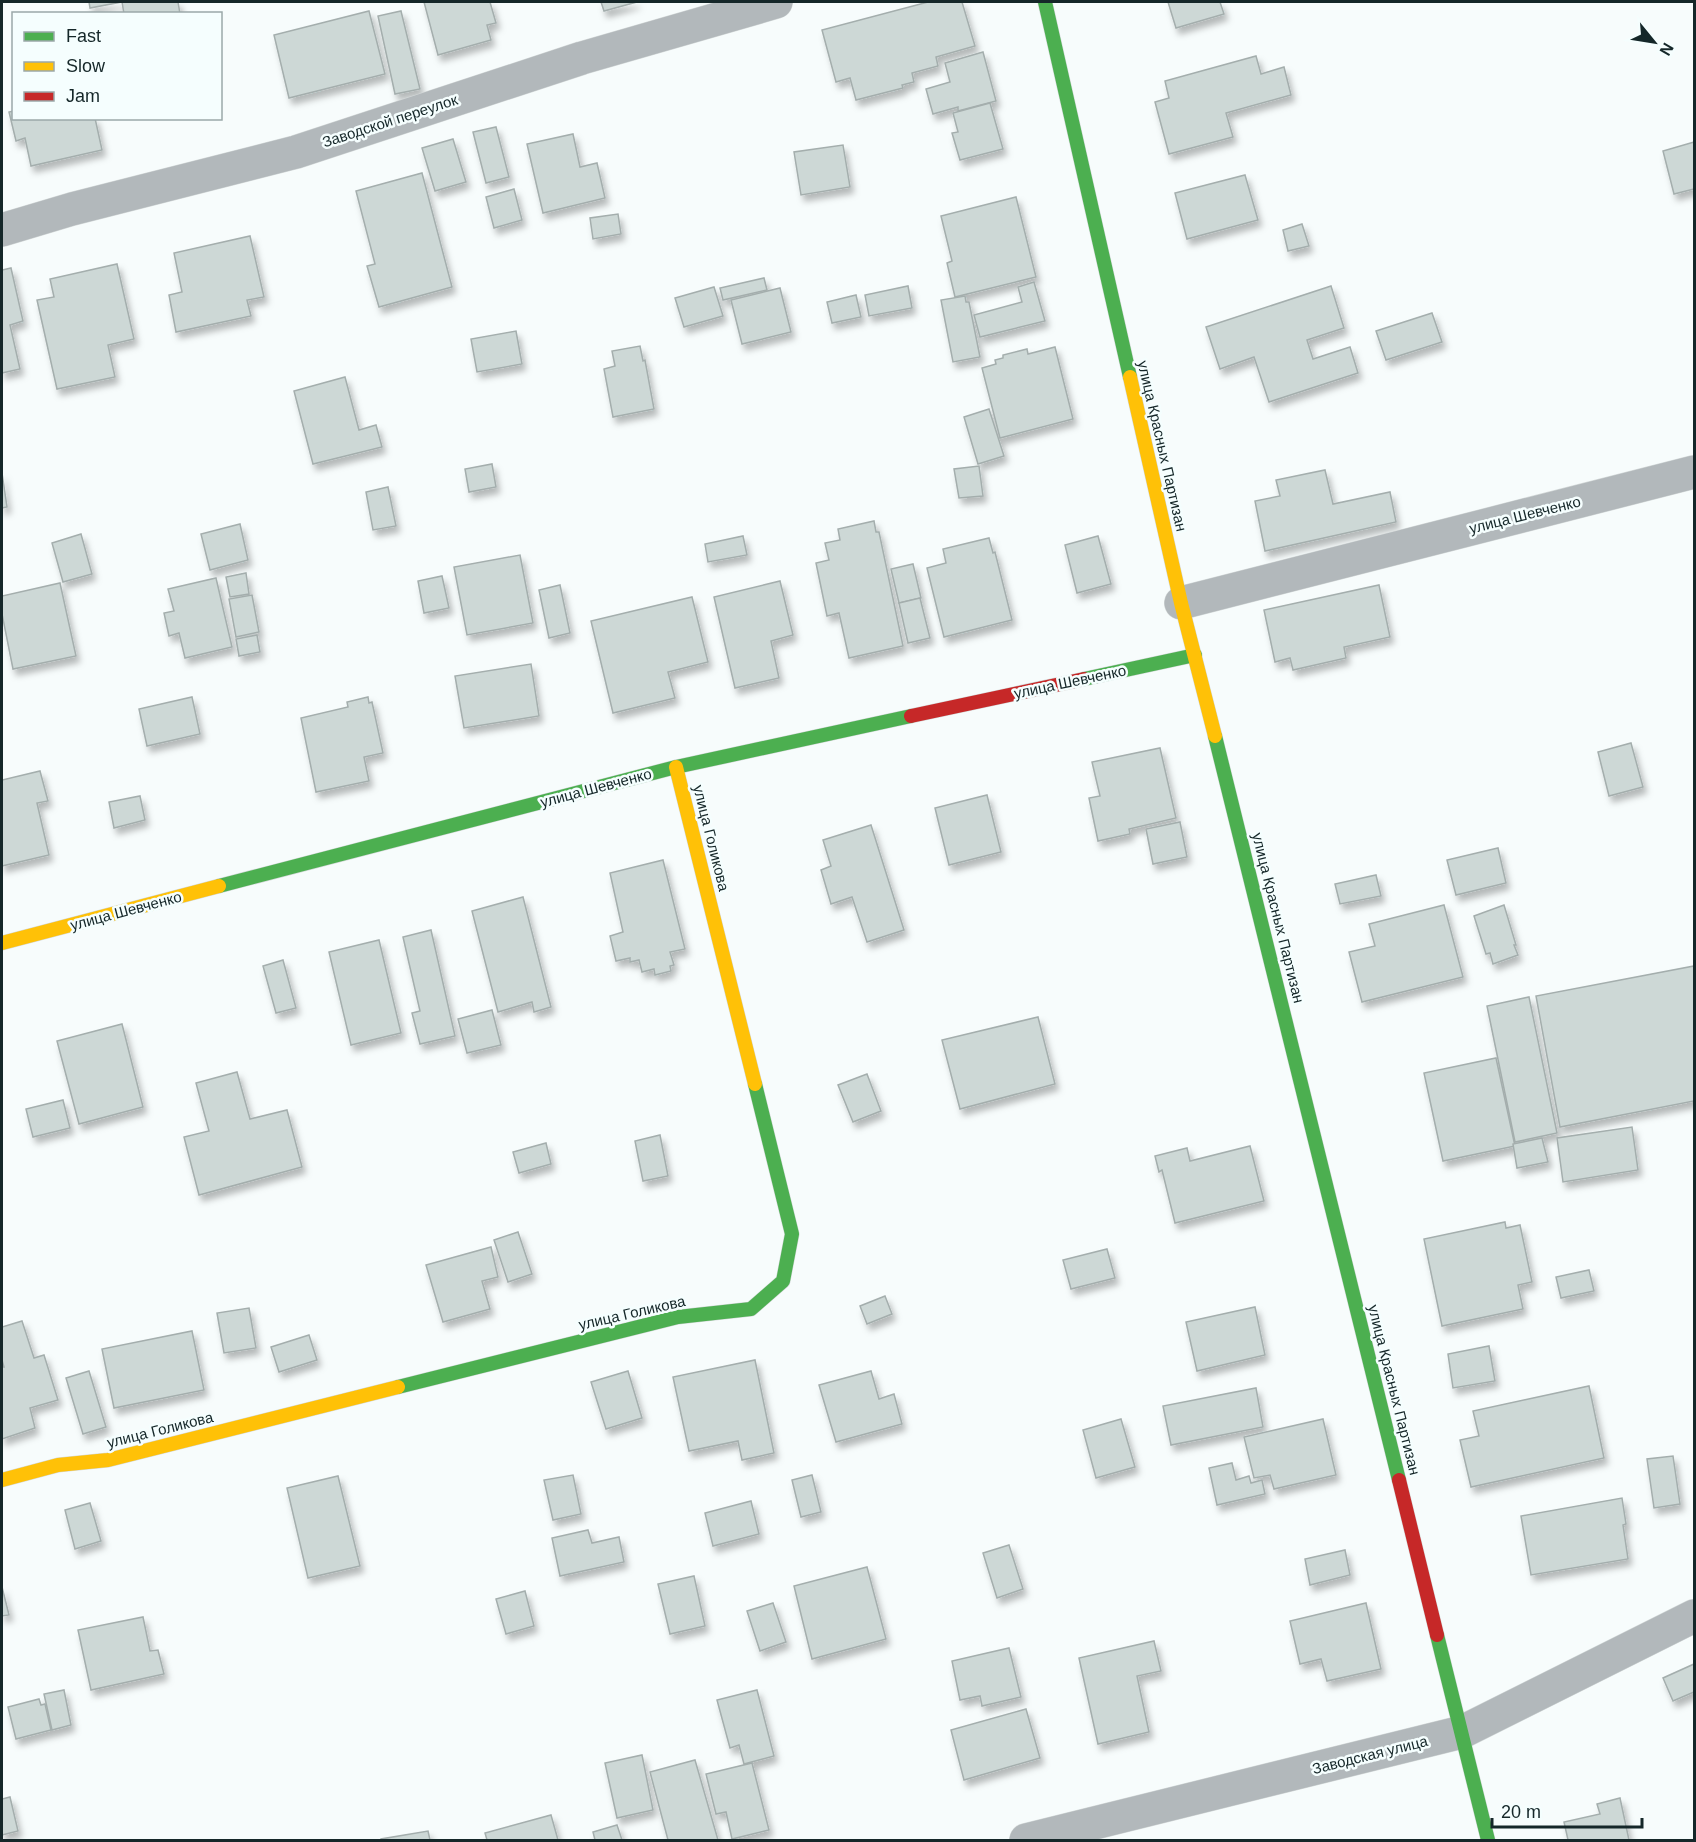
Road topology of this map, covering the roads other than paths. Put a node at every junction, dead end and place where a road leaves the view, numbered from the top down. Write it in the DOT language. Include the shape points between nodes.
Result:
graph roads {
  1 [pos="776,2"];
  2 [pos="1045,2"];
  3 [pos="2,230"];
  4 [pos="1695,472"];
  5 [pos="1181,603"];
  6 [pos="1196,656"];
  7 [pos="676,767"];
  8 [pos="2,943"];
  9 [pos="2,1480"];
  10 [pos="1695,1616"];
  11 [pos="1462,1732"];
  12 [pos="1026,1840"];
  13 [pos="1488,1840"];
  1 -- 3 [label="street, Заводской переулок" via="582,58 296,152"];
  2 -- 5 [label="street, улица Красных Партизан"];
  4 -- 5 [label="street, улица Шевченко"];
  5 -- 6 [label="street, улица Красных Партизан"];
  6 -- 7 [label="street, улица Шевченко"];
  6 -- 11 [label="street, улица Красных Партизан"];
  7 -- 8 [label="street, улица Шевченко"];
  7 -- 9 [label="street, улица Голикова" via="792,1234 783,1281 751,1309 678,1317 108,1460 58,1465"];
  10 -- 11 [label="street, Заводская улица"];
  11 -- 12 [label="street, Заводская улица"];
  11 -- 13 [label="street, улица Красных Партизан"];
}
